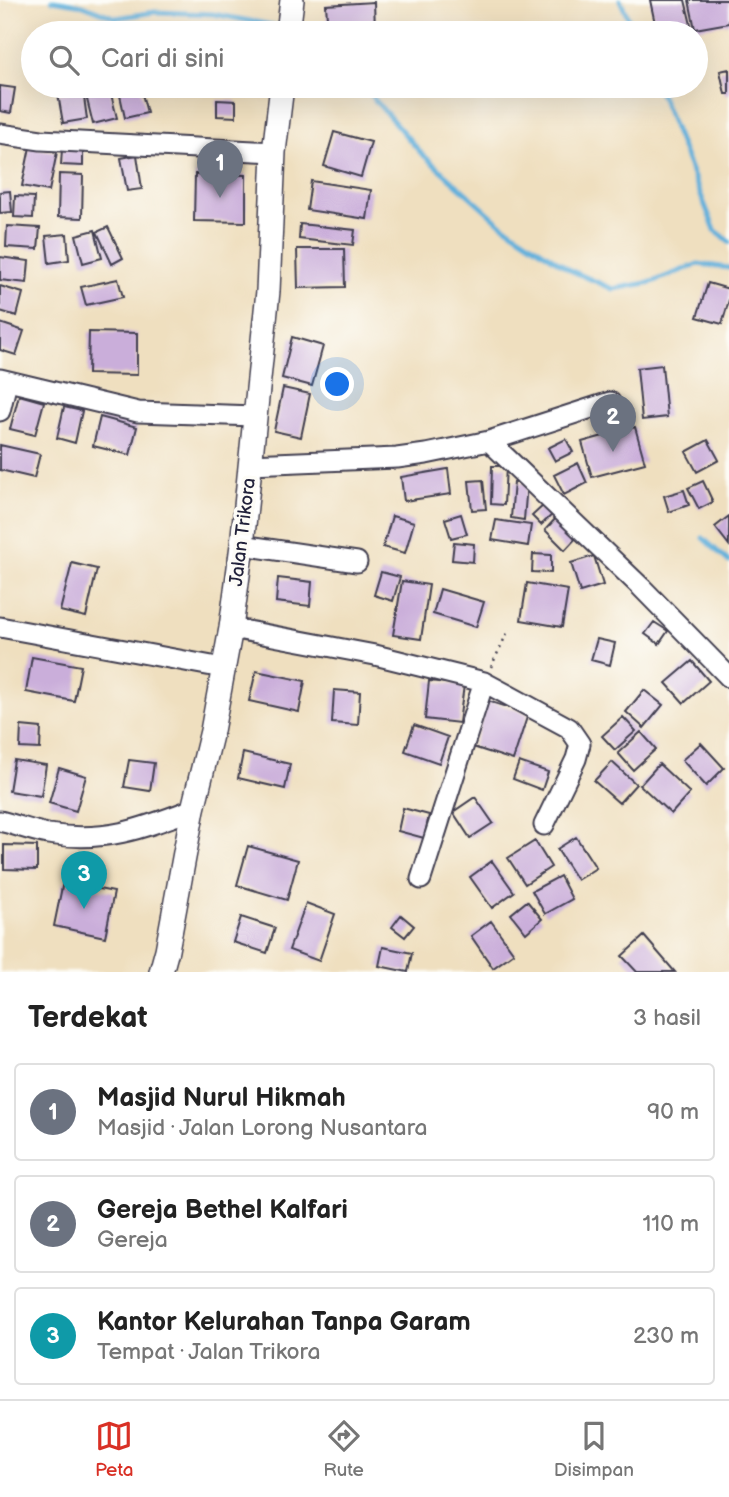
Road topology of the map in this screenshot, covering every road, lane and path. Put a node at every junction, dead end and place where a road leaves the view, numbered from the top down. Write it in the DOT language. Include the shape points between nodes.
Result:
graph roads {
  1 [pos="292,3"];
  2 [pos="290,21"];
  3 [pos="281,98"];
  4 [pos="0,134"];
  5 [pos="274,152"];
  6 [pos="4,381"];
  7 [pos="610,402"];
  8 [pos="0,411"];
  9 [pos="255,416"];
  10 [pos="489,441"];
  11 [pos="250,464"];
  12 [pos="242,545"];
  13 [pos="357,562"];
  14 [pos="0,627"];
  15 [pos="231,628"];
  16 [pos="509,629"];
  17 [pos="223,667"];
  18 [pos="729,677"];
  19 [pos="484,682"];
  20 [pos="193,809"];
  21 [pos="0,821"];
  22 [pos="544,825"];
  23 [pos="421,879"];
  24 [pos="161,972"];
  1 -- 2 [label="street"];
  3 -- 5 [label="street, Jalan Trikora"];
  4 -- 5 [label="street"];
  5 -- 9 [label="street, Jalan Trikora" via="268,291"];
  6 -- 8 [label="street"];
  6 -- 9 [label="street" via="138,412"];
  7 -- 10 [label="street"];
  9 -- 11 [label="street, Jalan Trikora"];
  10 -- 11 [label="street" via="397,458"];
  10 -- 18 [label="street"];
  11 -- 12 [label="street, Jalan Trikora"];
  12 -- 13 [label="street"];
  12 -- 15 [label="street, Jalan Trikora"];
  14 -- 17 [label="street"];
  15 -- 17 [label="street, Jalan Trikora"];
  15 -- 19 [label="street" via="375,655"];
  16 -- 19 [label="path"];
  17 -- 20 [label="street, Jalan Trikora"];
  19 -- 22 [label="street" via="569,728 580,744"];
  19 -- 23 [label="street"];
  20 -- 21 [label="street" via="112,836 46,833"];
  20 -- 24 [label="street, Jalan Trikora"];
}
